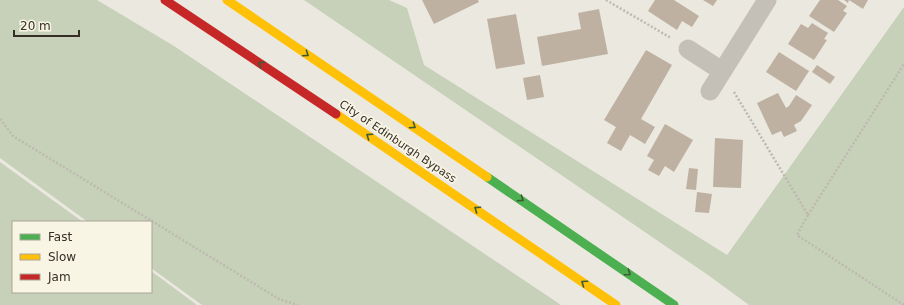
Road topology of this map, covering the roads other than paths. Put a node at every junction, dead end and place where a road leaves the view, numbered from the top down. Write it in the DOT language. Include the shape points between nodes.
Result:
graph roads {
  1 [pos="165,0"];
  2 [pos="227,0"];
  3 [pos="767,0"];
  4 [pos="688,49"];
  5 [pos="722,71"];
  6 [pos="710,91"];
  7 [pos="616,305"];
  8 [pos="674,305"];
  7 -- 1 [label="highway, City of Edinburgh Bypass, one-way"];
  2 -- 8 [label="highway, City of Edinburgh Bypass, one-way"];
  3 -- 5 [label="street"];
  4 -- 5 [label="street"];
  5 -- 6 [label="street"];
}
